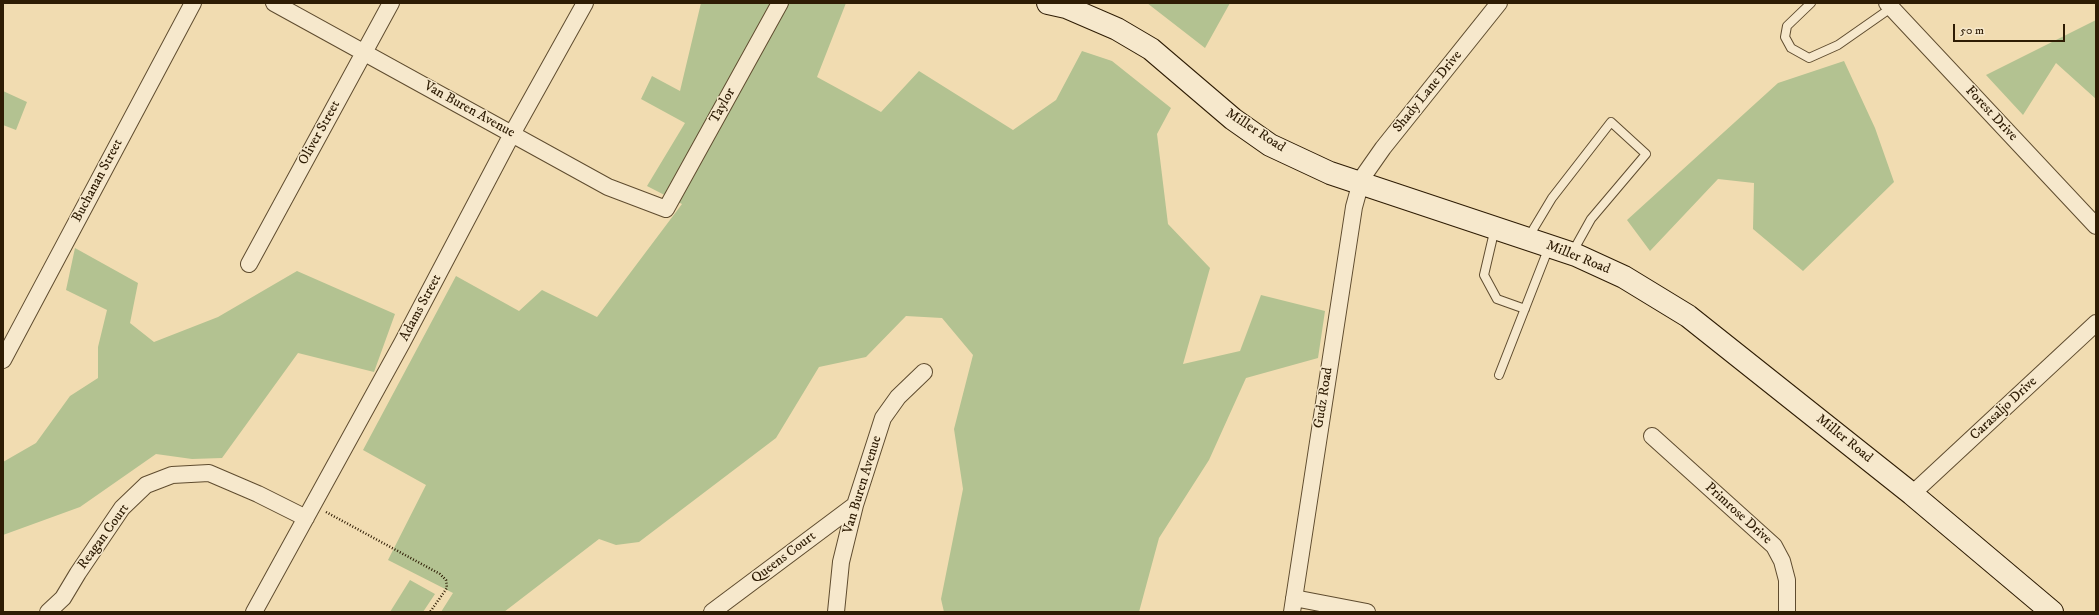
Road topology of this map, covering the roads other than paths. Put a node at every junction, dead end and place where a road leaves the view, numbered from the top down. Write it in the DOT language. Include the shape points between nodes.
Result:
graph roads {
  1 [pos="192,3"];
  2 [pos="274,3"];
  3 [pos="391,3"];
  4 [pos="585,3"];
  5 [pos="780,3"];
  6 [pos="1048,3"];
  7 [pos="1499,3"];
  8 [pos="1810,3"];
  9 [pos="1889,5"];
  10 [pos="364,52"];
  11 [pos="512,134"];
  12 [pos="1360,184"];
  13 [pos="666,209"];
  14 [pos="2096,226"];
  15 [pos="1495,228"];
  16 [pos="1528,239"];
  17 [pos="1549,246"];
  18 [pos="1572,254"];
  19 [pos="249,264"];
  20 [pos="1525,309"];
  21 [pos="2096,323"];
  22 [pos="3,360"];
  23 [pos="924,372"];
  24 [pos="1499,375"];
  25 [pos="1652,436"];
  26 [pos="1912,494"];
  27 [pos="855,504"];
  28 [pos="309,512"];
  29 [pos="1293,605"];
  30 [pos="2050,610"];
  31 [pos="48,612"];
  32 [pos="254,612"];
  33 [pos="712,612"];
  34 [pos="836,612"];
  35 [pos="1367,612"];
  36 [pos="1787,612"];
  1 -- 22 [label="street, Buchanan Street"];
  2 -- 10 [label="street, Van Buren Avenue"];
  3 -- 10 [label="street, Oliver Street"];
  4 -- 11 [label="street, Adams Street"];
  5 -- 13 [label="street, Taylor"];
  6 -- 12 [label="street, Miller Road" via="1122,32 1151,49 1233,119 1270,145"];
  7 -- 12 [label="street, Shady Lane Drive" via="1383,148"];
  8 -- 9 [label="lane" via="1787,26 1785,38 1791,48 1809,58 1838,45"];
  9 -- 14 [label="street, Forest Drive"];
  10 -- 11 [label="street, Van Buren Avenue"];
  10 -- 19 [label="street, Oliver Street"];
  11 -- 13 [label="street, Van Buren Avenue" via="608,187"];
  11 -- 28 [label="street, Adams Street"];
  12 -- 15 [label="street, Miller Road"];
  12 -- 29 [label="street, Gudz Road" via="1354,207"];
  15 -- 16 [label="street, Miller Road"];
  15 -- 20 [label="lane" via="1484,275 1497,299"];
  16 -- 17 [label="street, Miller Road"];
  16 -- 18 [label="lane" via="1552,198 1611,122 1646,154 1591,219"];
  17 -- 18 [label="street, Miller Road"];
  17 -- 20 [label="lane"];
  18 -- 26 [label="street, Miller Road" via="1624,277 1688,316"];
  20 -- 24 [label="lane"];
  21 -- 26 [label="street, Carasaljo Drive"];
  23 -- 27 [label="street, Van Buren Avenue" via="898,397 883,418"];
  25 -- 36 [label="street, Primrose Drive" via="1774,546 1782,561 1787,580"];
  26 -- 30 [label="street, Miller Road"];
  27 -- 33 [label="street, Queens Court"];
  27 -- 34 [label="street, Van Buren Avenue" via="841,562"];
  28 -- 31 [label="street, Reagan Court" via="209,473 172,475 146,484 122,508 64,598"];
  28 -- 32 [label="street, Adams Street"];
  29 -- 35 [label="street"];
}
